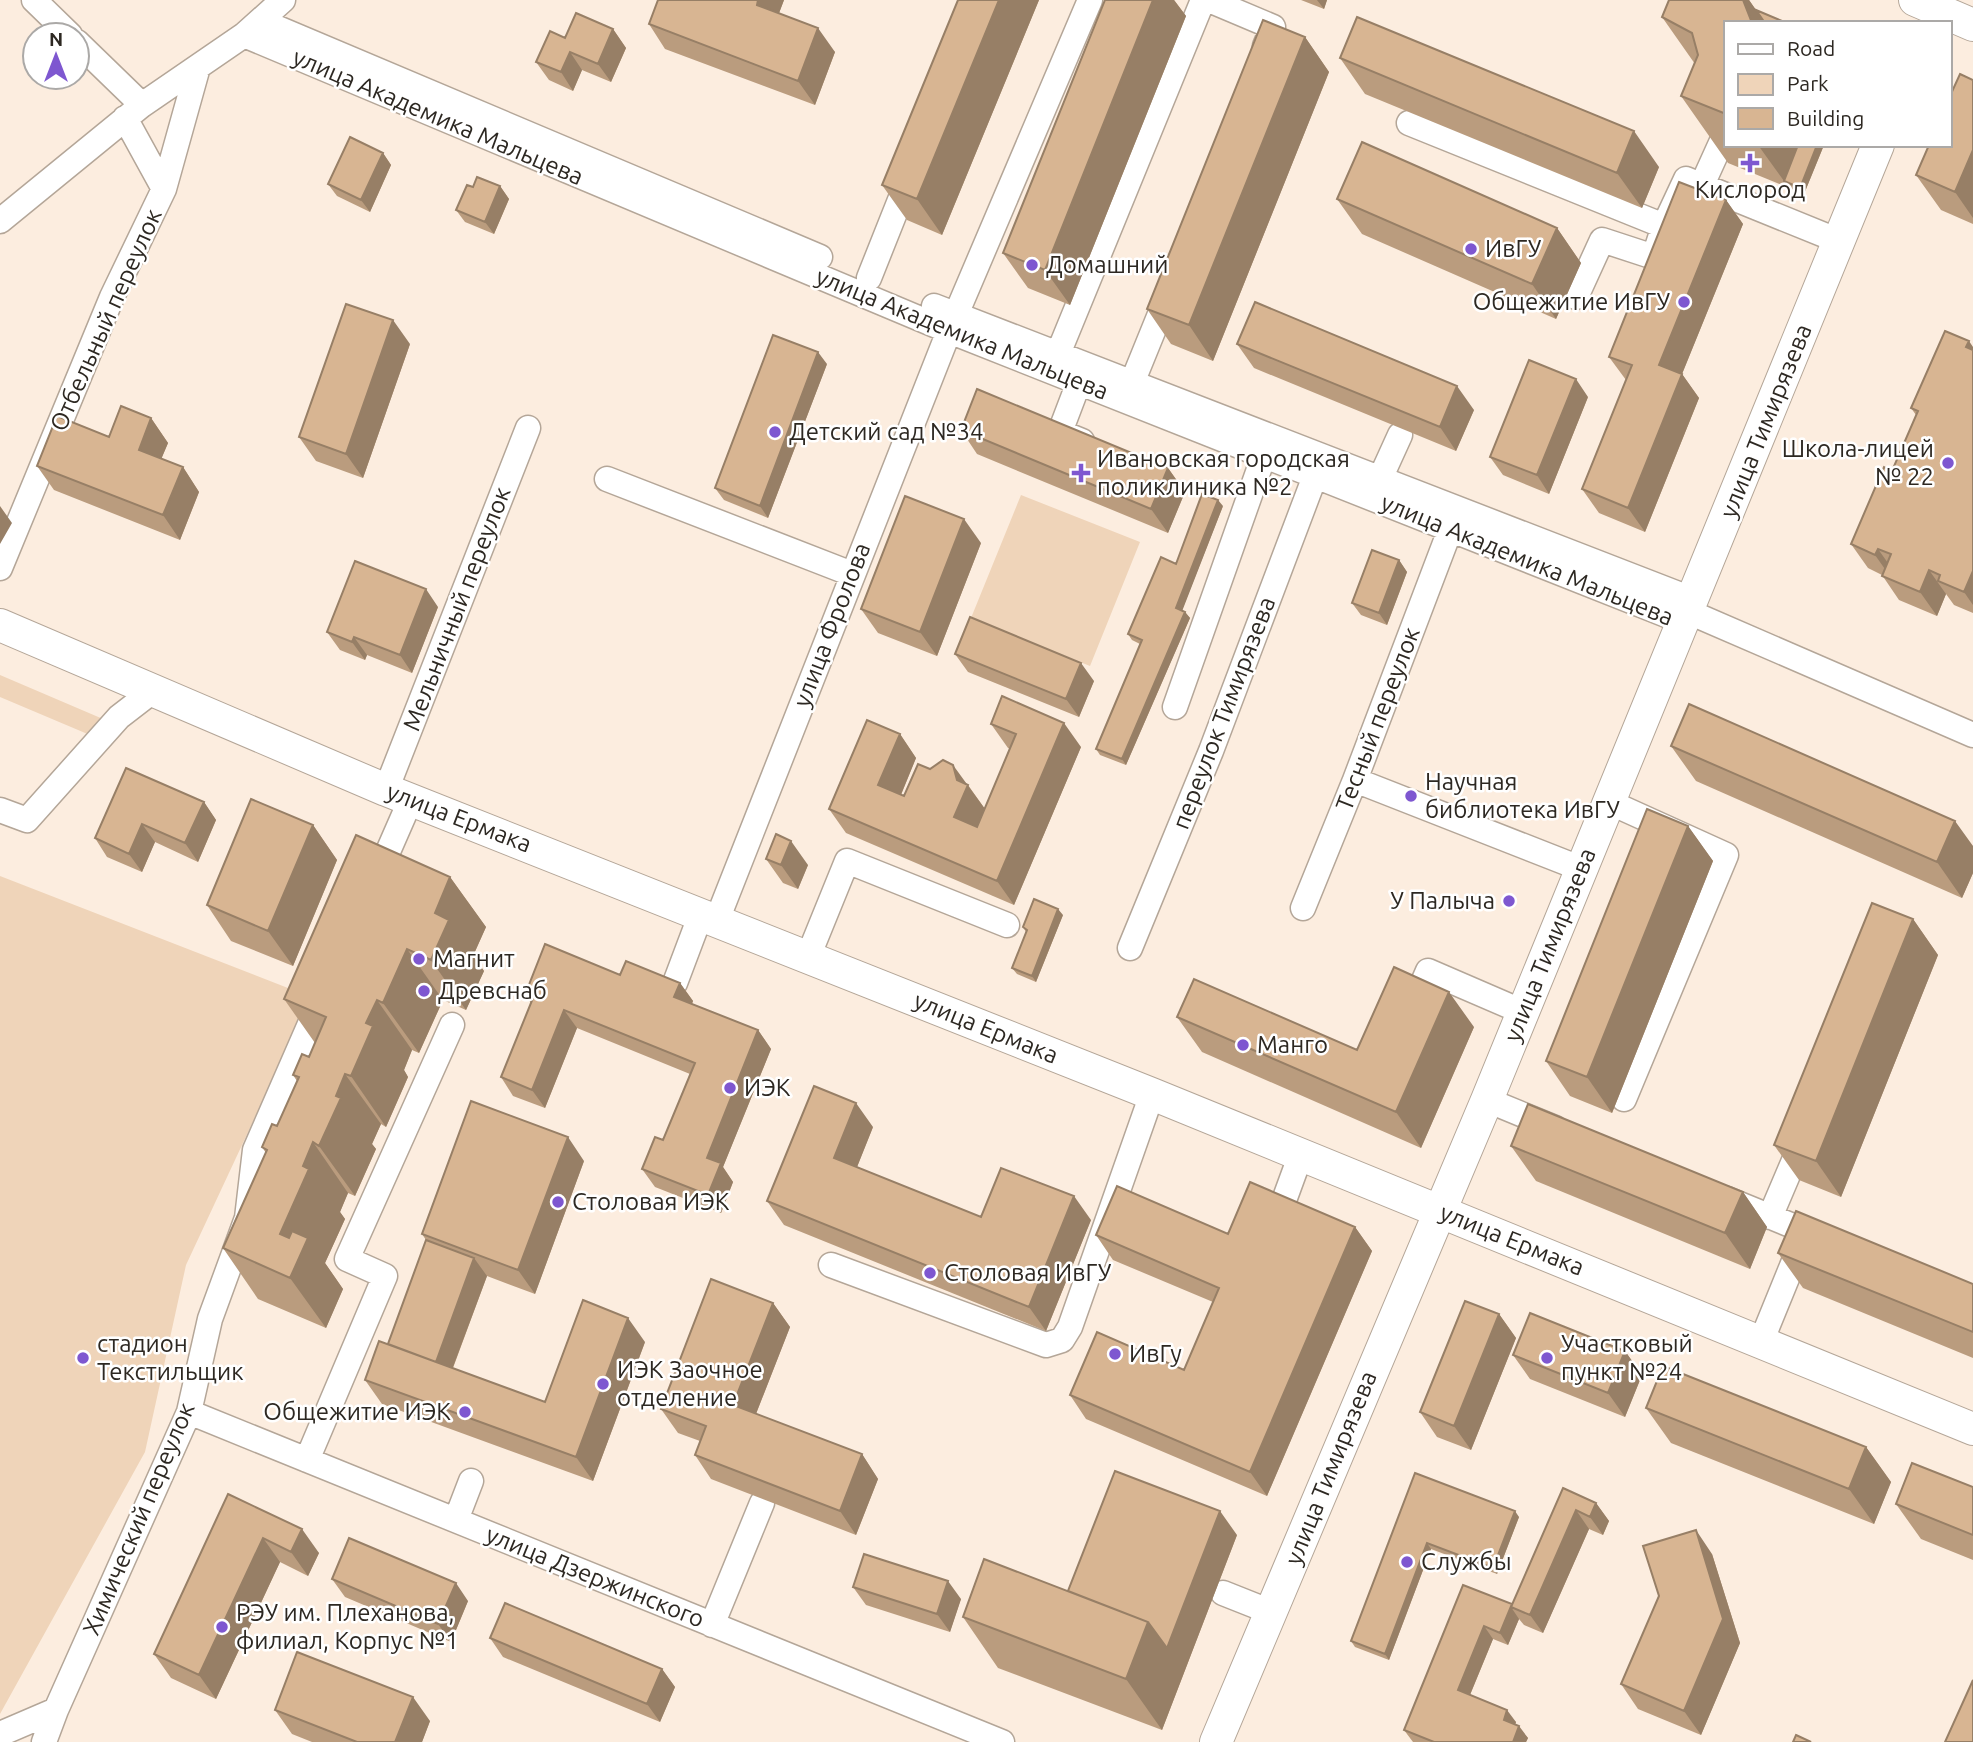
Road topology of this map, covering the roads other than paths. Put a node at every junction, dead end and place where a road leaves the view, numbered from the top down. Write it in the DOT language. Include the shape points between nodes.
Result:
graph roads {
  1 [pos="34,0"];
  2 [pos="283,0"];
  3 [pos="1090,0"];
  4 [pos="1203,0"];
  5 [pos="1209,0"];
  6 [pos="1928,8"];
  7 [pos="56,21"];
  8 [pos="1973,25"];
  9 [pos="252,28"];
  10 [pos="91,60"];
  11 [pos="1258,65"];
  12 [pos="198,67"];
  13 [pos="133,112"];
  14 [pos="1409,122"];
  15 [pos="1724,136"];
  16 [pos="1877,147"];
  17 [pos="919,151"];
  18 [pos="1702,185"];
  19 [pos="164,189"];
  20 [pos="0,221"];
  21 [pos="1664,226"];
  22 [pos="1839,241"];
  23 [pos="1179,266"];
  24 [pos="869,278"];
  25 [pos="1576,297"];
  26 [pos="952,323"];
  27 [pos="1058,354"];
  28 [pos="1079,382"];
  29 [pos="1132,383"];
  30 [pos="528,428"];
  31 [pos="1400,435"];
  32 [pos="1267,446"];
  33 [pos="1107,451"];
  34 [pos="1315,476"];
  35 [pos="1380,479"];
  36 [pos="607,480"];
  37 [pos="1450,530"];
  38 [pos="0,568"];
  39 [pos="852,574"];
  40 [pos="1689,611"];
  41 [pos="0,625"];
  42 [pos="154,690"];
  43 [pos="1175,707"];
  44 [pos="1973,735"];
  45 [pos="1355,780"];
  46 [pos="399,795"];
  47 [pos="1609,802"];
  48 [pos="0,810"];
  49 [pos="1582,869"];
  50 [pos="368,896"];
  51 [pos="1303,908"];
  52 [pos="709,917"];
  53 [pos="1007,925"];
  54 [pos="1130,948"];
  55 [pos="808,957"];
  56 [pos="328,983"];
  57 [pos="675,983"];
  58 [pos="1523,1012"];
  59 [pos="452,1025"];
  60 [pos="1402,1032"];
  61 [pos="1152,1094"];
  62 [pos="1624,1099"];
  63 [pos="1486,1100"];
  64 [pos="1812,1119"];
  65 [pos="1581,1139"];
  66 [pos="1301,1154"];
  67 [pos="1707,1191"];
  68 [pos="1282,1206"];
  69 [pos="1438,1209"];
  70 [pos="1770,1217"];
  71 [pos="1806,1232"];
  72 [pos="1843,1247"];
  73 [pos="831,1265"];
  74 [pos="1762,1342"];
  75 [pos="189,1412"];
  76 [pos="1973,1429"];
  77 [pos="307,1460"];
  78 [pos="471,1481"];
  79 [pos="762,1503"];
  80 [pos="456,1520"];
  81 [pos="1223,1593"];
  82 [pos="1271,1612"];
  83 [pos="712,1625"];
  84 [pos="56,1710"];
  85 [pos="0,1734"];
  86 [pos="44,1742"];
  87 [pos="1002,1742"];
  88 [pos="1216,1742"];
  1 -- 7 [label="street"];
  2 -- 9 [label="street"];
  3 -- 26 [label="street, улица Фролова"];
  4 -- 27 [label="street"];
  5 -- 11 [label="street" via="1273,27"];
  6 -- 8 [label="main road"];
  9 -- 12 [label="street"];
  9 -- 24 [label="street"];
  9 -- 26 [label="street, улица Академика Мальцева"];
  10 -- 13 [label="street"];
  12 -- 13 [label="street"];
  12 -- 19 [label="street, Отбельный переулок"];
  13 -- 19 [label="street"];
  13 -- 20 [label="street"];
  14 -- 21 [label="street"];
  15 -- 18 [label="street"];
  16 -- 22 [label="main road, улица Тимирязева"];
  17 -- 24 [label="street"];
  18 -- 21 [label="street" via="1686,179"];
  18 -- 22 [label="street"];
  19 -- 38 [label="street, Отбельный переулок" via="112,298"];
  21 -- 25 [label="street" via="1654,257 1602,240"];
  22 -- 40 [label="main road, улица Тимирязева"];
  23 -- 29 [label="street"];
  24 -- 26 [label="street"];
  26 -- 27 [label="street"];
  26 -- 28 [label="street, улица Академика Мальцева"];
  26 -- 39 [label="street, улица Фролова"];
  27 -- 29 [label="street"];
  28 -- 32 [label="street, улица Академика Мальцева"];
  28 -- 33 [label="street" via="1060,432"];
  29 -- 32 [label="street"];
  30 -- 46 [label="street, Мельничный переулок"];
  31 -- 35 [label="street"];
  32 -- 34 [label="street, улица Академика Мальцева"];
  32 -- 35 [label="street"];
  32 -- 43 [label="street"];
  34 -- 37 [label="street, улица Академика Мальцева"];
  34 -- 54 [label="street, переулок Тимирязева" via="1211,751"];
  35 -- 40 [label="street"];
  36 -- 39 [label="street"];
  37 -- 40 [label="street, улица Академика Мальцева"];
  37 -- 45 [label="street, Тесный переулок"];
  39 -- 52 [label="street, улица Фролова"];
  40 -- 44 [label="street, улица Академика Мальцева"];
  40 -- 47 [label="main road, улица Тимирязева"];
  41 -- 42 [label="main road, улица Ермака"];
  42 -- 46 [label="main road, улица Ермака"];
  42 -- 48 [label="street" via="119,717 27,820"];
  45 -- 49 [label="street"];
  45 -- 51 [label="street, Тесный переулок"];
  46 -- 50 [label="street"];
  46 -- 52 [label="main road, улица Ермака"];
  47 -- 49 [label="main road, улица Тимирязева"];
  47 -- 62 [label="street" via="1726,855"];
  49 -- 58 [label="main road, улица Тимирязева"];
  52 -- 55 [label="main road, улица Ермака"];
  52 -- 57 [label="street, улица Фролова"];
  53 -- 55 [label="street" via="847,861"];
  55 -- 61 [label="main road, улица Ермака"];
  56 -- 75 [label="street, Химический переулок" via="255,1150 247,1218 210,1319"];
  58 -- 60 [label="street" via="1428,971"];
  58 -- 63 [label="main road, улица Тимирязева"];
  59 -- 77 [label="street" via="347,1259 385,1276"];
  61 -- 66 [label="main road, улица Ермака"];
  61 -- 73 [label="street" via="1075,1315 1062,1340 1046,1345"];
  63 -- 65 [label="street"];
  63 -- 69 [label="main road, улица Тимирязева"];
  64 -- 70 [label="street"];
  66 -- 68 [label="street"];
  66 -- 69 [label="main road, улица Ермака"];
  67 -- 70 [label="street"];
  69 -- 74 [label="main road, улица Ермака"];
  69 -- 82 [label="main road, улица Тимирязева"];
  70 -- 71 [label="street"];
  71 -- 72 [label="street"];
  71 -- 74 [label="street"];
  74 -- 76 [label="main road, улица Ермака"];
  75 -- 77 [label="street, улица Дзержинского"];
  75 -- 84 [label="street, Химический переулок"];
  77 -- 80 [label="street, улица Дзержинского"];
  78 -- 80 [label="street"];
  79 -- 83 [label="street"];
  80 -- 83 [label="street, улица Дзержинского"];
  81 -- 82 [label="street"];
  82 -- 88 [label="main road, улица Тимирязева"];
  83 -- 87 [label="street, улица Дзержинского"];
  84 -- 85 [label="street"];
  84 -- 86 [label="street, Химический переулок"];
}
